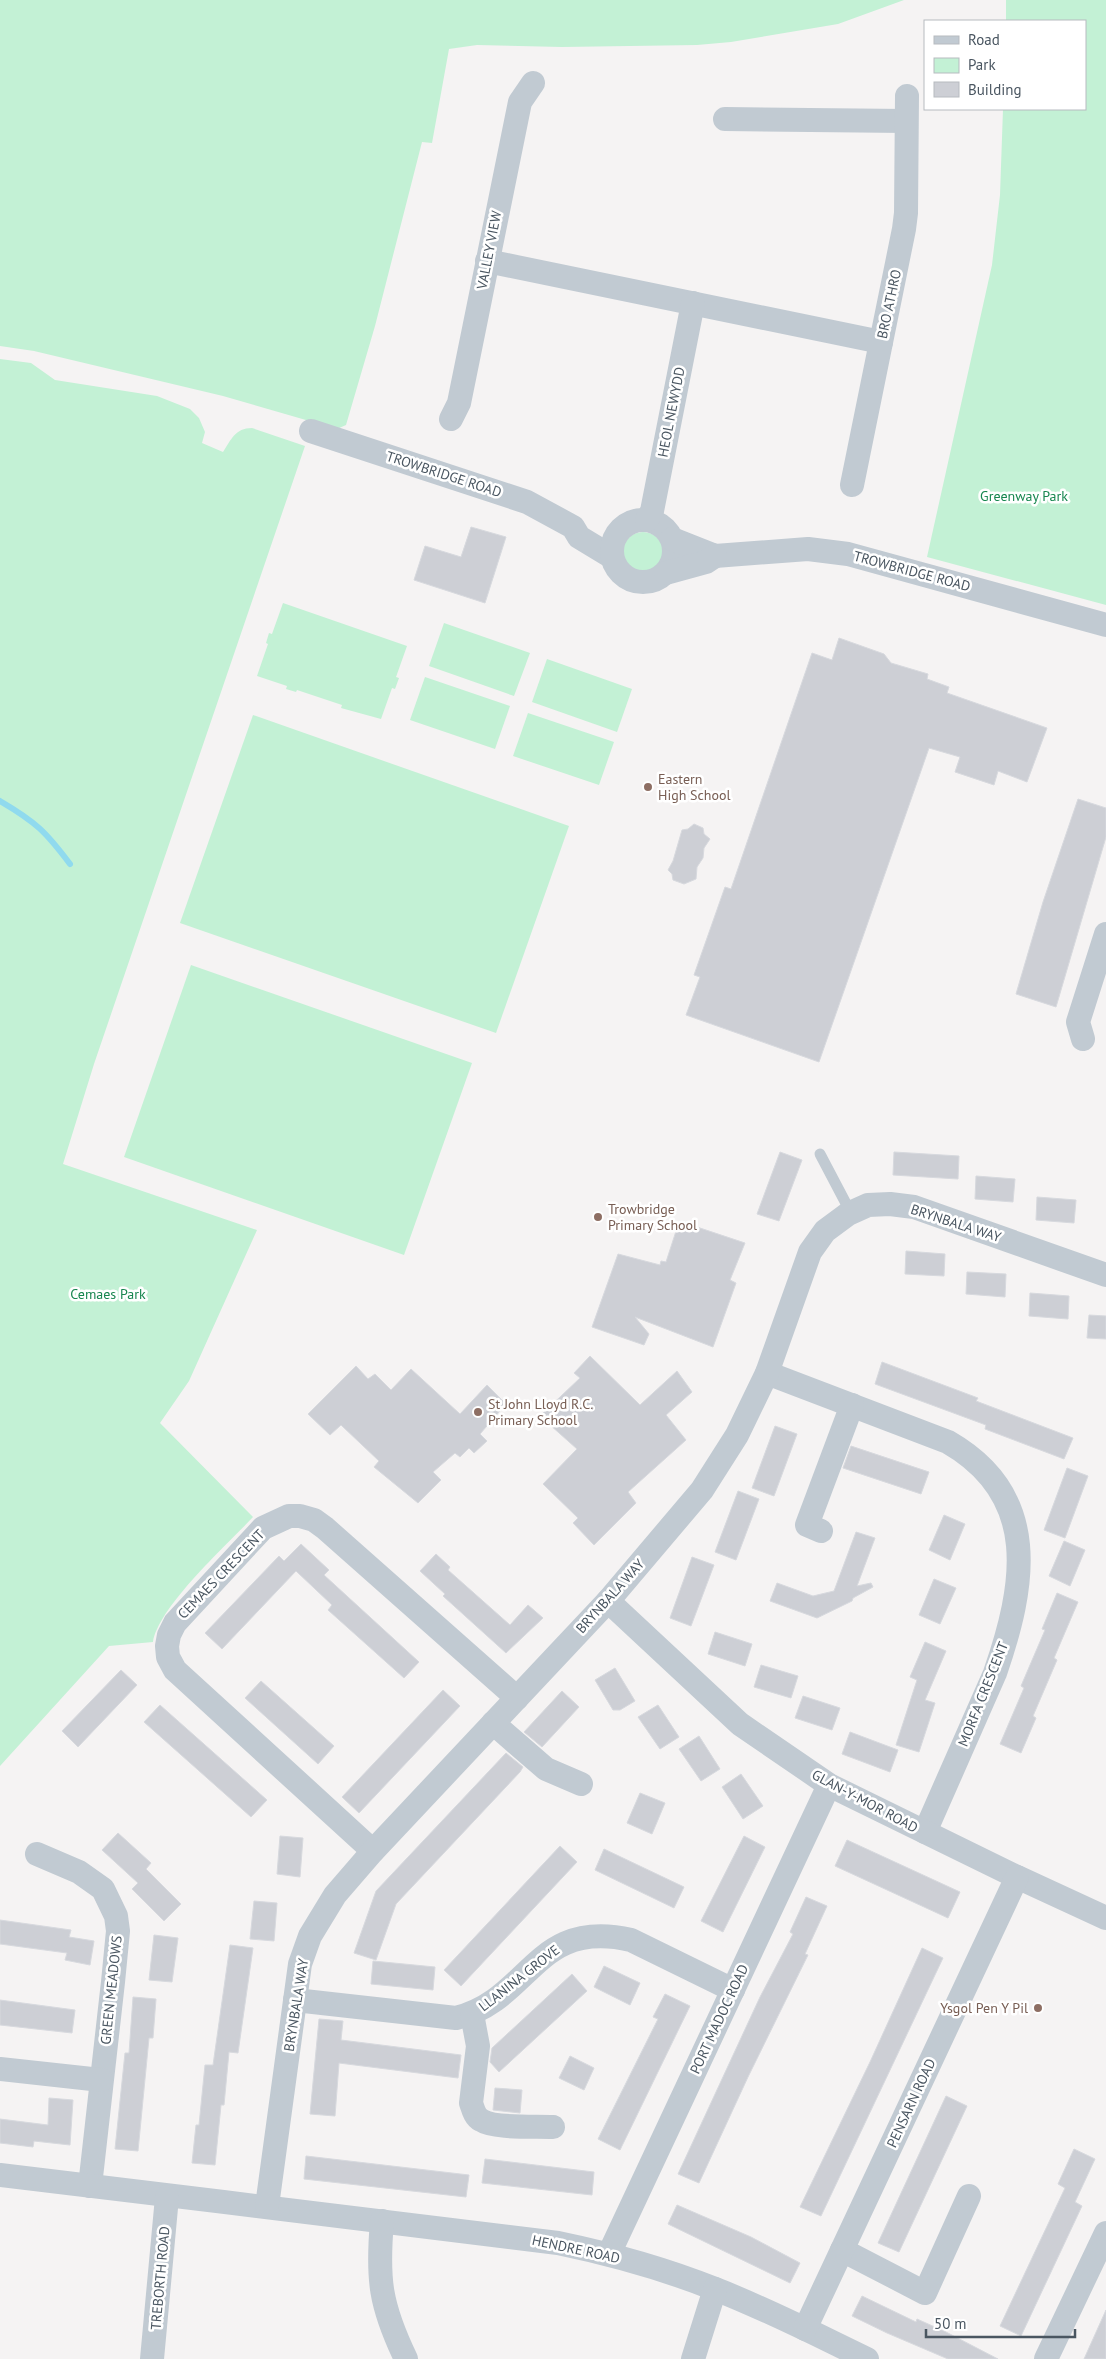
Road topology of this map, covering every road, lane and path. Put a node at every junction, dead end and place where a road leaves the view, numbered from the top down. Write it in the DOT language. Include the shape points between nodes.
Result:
graph roads {
  1 [pos="533,83"];
  2 [pos="907,96"];
  3 [pos="725,119"];
  4 [pos="906,121"];
  5 [pos="487,261"];
  6 [pos="693,303"];
  7 [pos="881,342"];
  8 [pos="451,419"];
  9 [pos="311,431"];
  10 [pos="852,484"];
  11 [pos="647,520"];
  12 [pos="573,527"];
  13 [pos="620,530"];
  14 [pos="672,539"];
  15 [pos="715,556"];
  16 [pos="612,557"];
  17 [pos="666,573"];
  18 [pos="1106,625"];
  19 [pos="1106,934"];
  20 [pos="1083,1039"];
  21 [pos="820,1154"];
  22 [pos="851,1213"];
  23 [pos="1106,1274"];
  24 [pos="767,1373"];
  25 [pos="852,1405"];
  26 [pos="821,1531"];
  27 [pos="608,1601"];
  28 [pos="516,1698"];
  29 [pos="494,1723"];
  30 [pos="581,1784"];
  31 [pos="829,1785"];
  32 [pos="925,1832"];
  33 [pos="372,1851"];
  34 [pos="37,1854"];
  35 [pos="1016,1878"];
  36 [pos="1106,1918"];
  37 [pos="733,1990"];
  38 [pos="294,2000"];
  39 [pos="472,2014"];
  40 [pos="0,2068"];
  41 [pos="101,2080"];
  42 [pos="553,2127"];
  43 [pos="0,2175"];
  44 [pos="90,2186"];
  45 [pos="969,2196"];
  46 [pos="167,2197"];
  47 [pos="267,2206"];
  48 [pos="382,2221"];
  49 [pos="1106,2233"];
  50 [pos="842,2250"];
  51 [pos="609,2254"];
  52 [pos="715,2289"];
  53 [pos="805,2329"];
  54 [pos="152,2359"];
  55 [pos="406,2359"];
  56 [pos="693,2359"];
  57 [pos="867,2359"];
  58 [pos="1046,2359"];
  1 -- 5 [label="street, VALLEY VIEW" via="520,102"];
  2 -- 4 [label="street, BRO ATHRO"];
  3 -- 4 [label="street"];
  4 -- 7 [label="street, BRO ATHRO" via="906,213"];
  5 -- 6 [label="street"];
  5 -- 8 [label="street, VALLEY VIEW" via="460,403"];
  6 -- 7 [label="street"];
  6 -- 11 [label="street, HEOL NEWYDD" via="652,511"];
  7 -- 10 [label="street, BRO ATHRO"];
  9 -- 12 [label="street, TROWBRIDGE ROAD" via="527,502"];
  11 -- 13 [label="street, TROWBRIDGE ROAD" via="628,524"];
  11 -- 14 [label="street, TROWBRIDGE ROAD" via="664,528"];
  12 -- 13 [label="street, TROWBRIDGE ROAD"];
  12 -- 16 [label="street, TROWBRIDGE ROAD" via="579,537"];
  13 -- 16 [label="street" via="615,537"];
  14 -- 15 [label="street, TROWBRIDGE ROAD"];
  14 -- 17 [label="street" via="674,556"];
  15 -- 17 [label="street, TROWBRIDGE ROAD" via="706,562"];
  15 -- 18 [label="street, TROWBRIDGE ROAD" via="808,549 848,554"];
  16 -- 17 [label="street, TROWBRIDGE ROAD" via="621,574 639,583 658,579"];
  19 -- 20 [label="street" via="1078,1022"];
  21 -- 22 [label="lane"];
  22 -- 23 [label="street, BRYNBALA WAY" via="868,1205 914,1207"];
  22 -- 24 [label="street, BRYNBALA WAY" via="825,1230 810,1252"];
  24 -- 25 [label="street, MORFA CRESCENT"];
  24 -- 27 [label="street, BRYNBALA WAY" via="737,1435 702,1490"];
  25 -- 26 [label="street" via="807,1525"];
  25 -- 32 [label="street, MORFA CRESCENT" via="948,1442 978,1462 1007,1502 1020,1544 1017,1594 1004,1647"];
  27 -- 28 [label="street, BRYNBALA WAY"];
  27 -- 31 [label="street, GLAN-Y-MOR ROAD" via="740,1724"];
  28 -- 29 [label="street, BRYNBALA WAY"];
  28 -- 33 [label="street, CEMAES CRESCENT" via="325,1528 300,1516 289,1516 263,1528 180,1615 167,1646 168,1657 175,1670"];
  29 -- 30 [label="street" via="546,1769"];
  29 -- 33 [label="street, BRYNBALA WAY"];
  31 -- 32 [label="street, GLAN-Y-MOR ROAD"];
  31 -- 37 [label="street, PORT MADOC ROAD"];
  32 -- 35 [label="street, GLAN-Y-MOR ROAD"];
  33 -- 38 [label="street, BRYNBALA WAY" via="335,1895 310,1936 300,1964"];
  34 -- 41 [label="street, GREEN MEADOWS" via="78,1872 103,1889 116,1916 115,1965"];
  35 -- 36 [label="street, GLAN-Y-MOR ROAD"];
  35 -- 50 [label="street, PENSARN ROAD"];
  37 -- 39 [label="street, LLANINA GROVE" via="631,1940 594,1936 575,1938 555,1948 504,1994"];
  37 -- 51 [label="street, PORT MADOC ROAD"];
  38 -- 39 [label="street, LLANINA GROVE" via="434,2018"];
  38 -- 47 [label="street, BRYNBALA WAY"];
  39 -- 42 [label="street" via="478,2046 471,2103 474,2112 480,2120 491,2124"];
  40 -- 41 [label="street"];
  41 -- 44 [label="street, GREEN MEADOWS"];
  43 -- 44 [label="street, HENDRE ROAD"];
  44 -- 46 [label="street, HENDRE ROAD"];
  45 -- 50 [label="street" via="925,2293"];
  46 -- 47 [label="street, HENDRE ROAD"];
  46 -- 54 [label="street, TREBORTH ROAD"];
  47 -- 48 [label="street, HENDRE ROAD"];
  48 -- 51 [label="street, HENDRE ROAD" via="558,2243"];
  48 -- 55 [label="street" via="379,2279 388,2319"];
  49 -- 58 [label="street"];
  50 -- 53 [label="street, PENSARN ROAD"];
  51 -- 52 [label="street, HENDRE ROAD"];
  52 -- 53 [label="street, HENDRE ROAD"];
  52 -- 56 [label="street"];
  53 -- 57 [label="street, HENDRE ROAD"];
}
